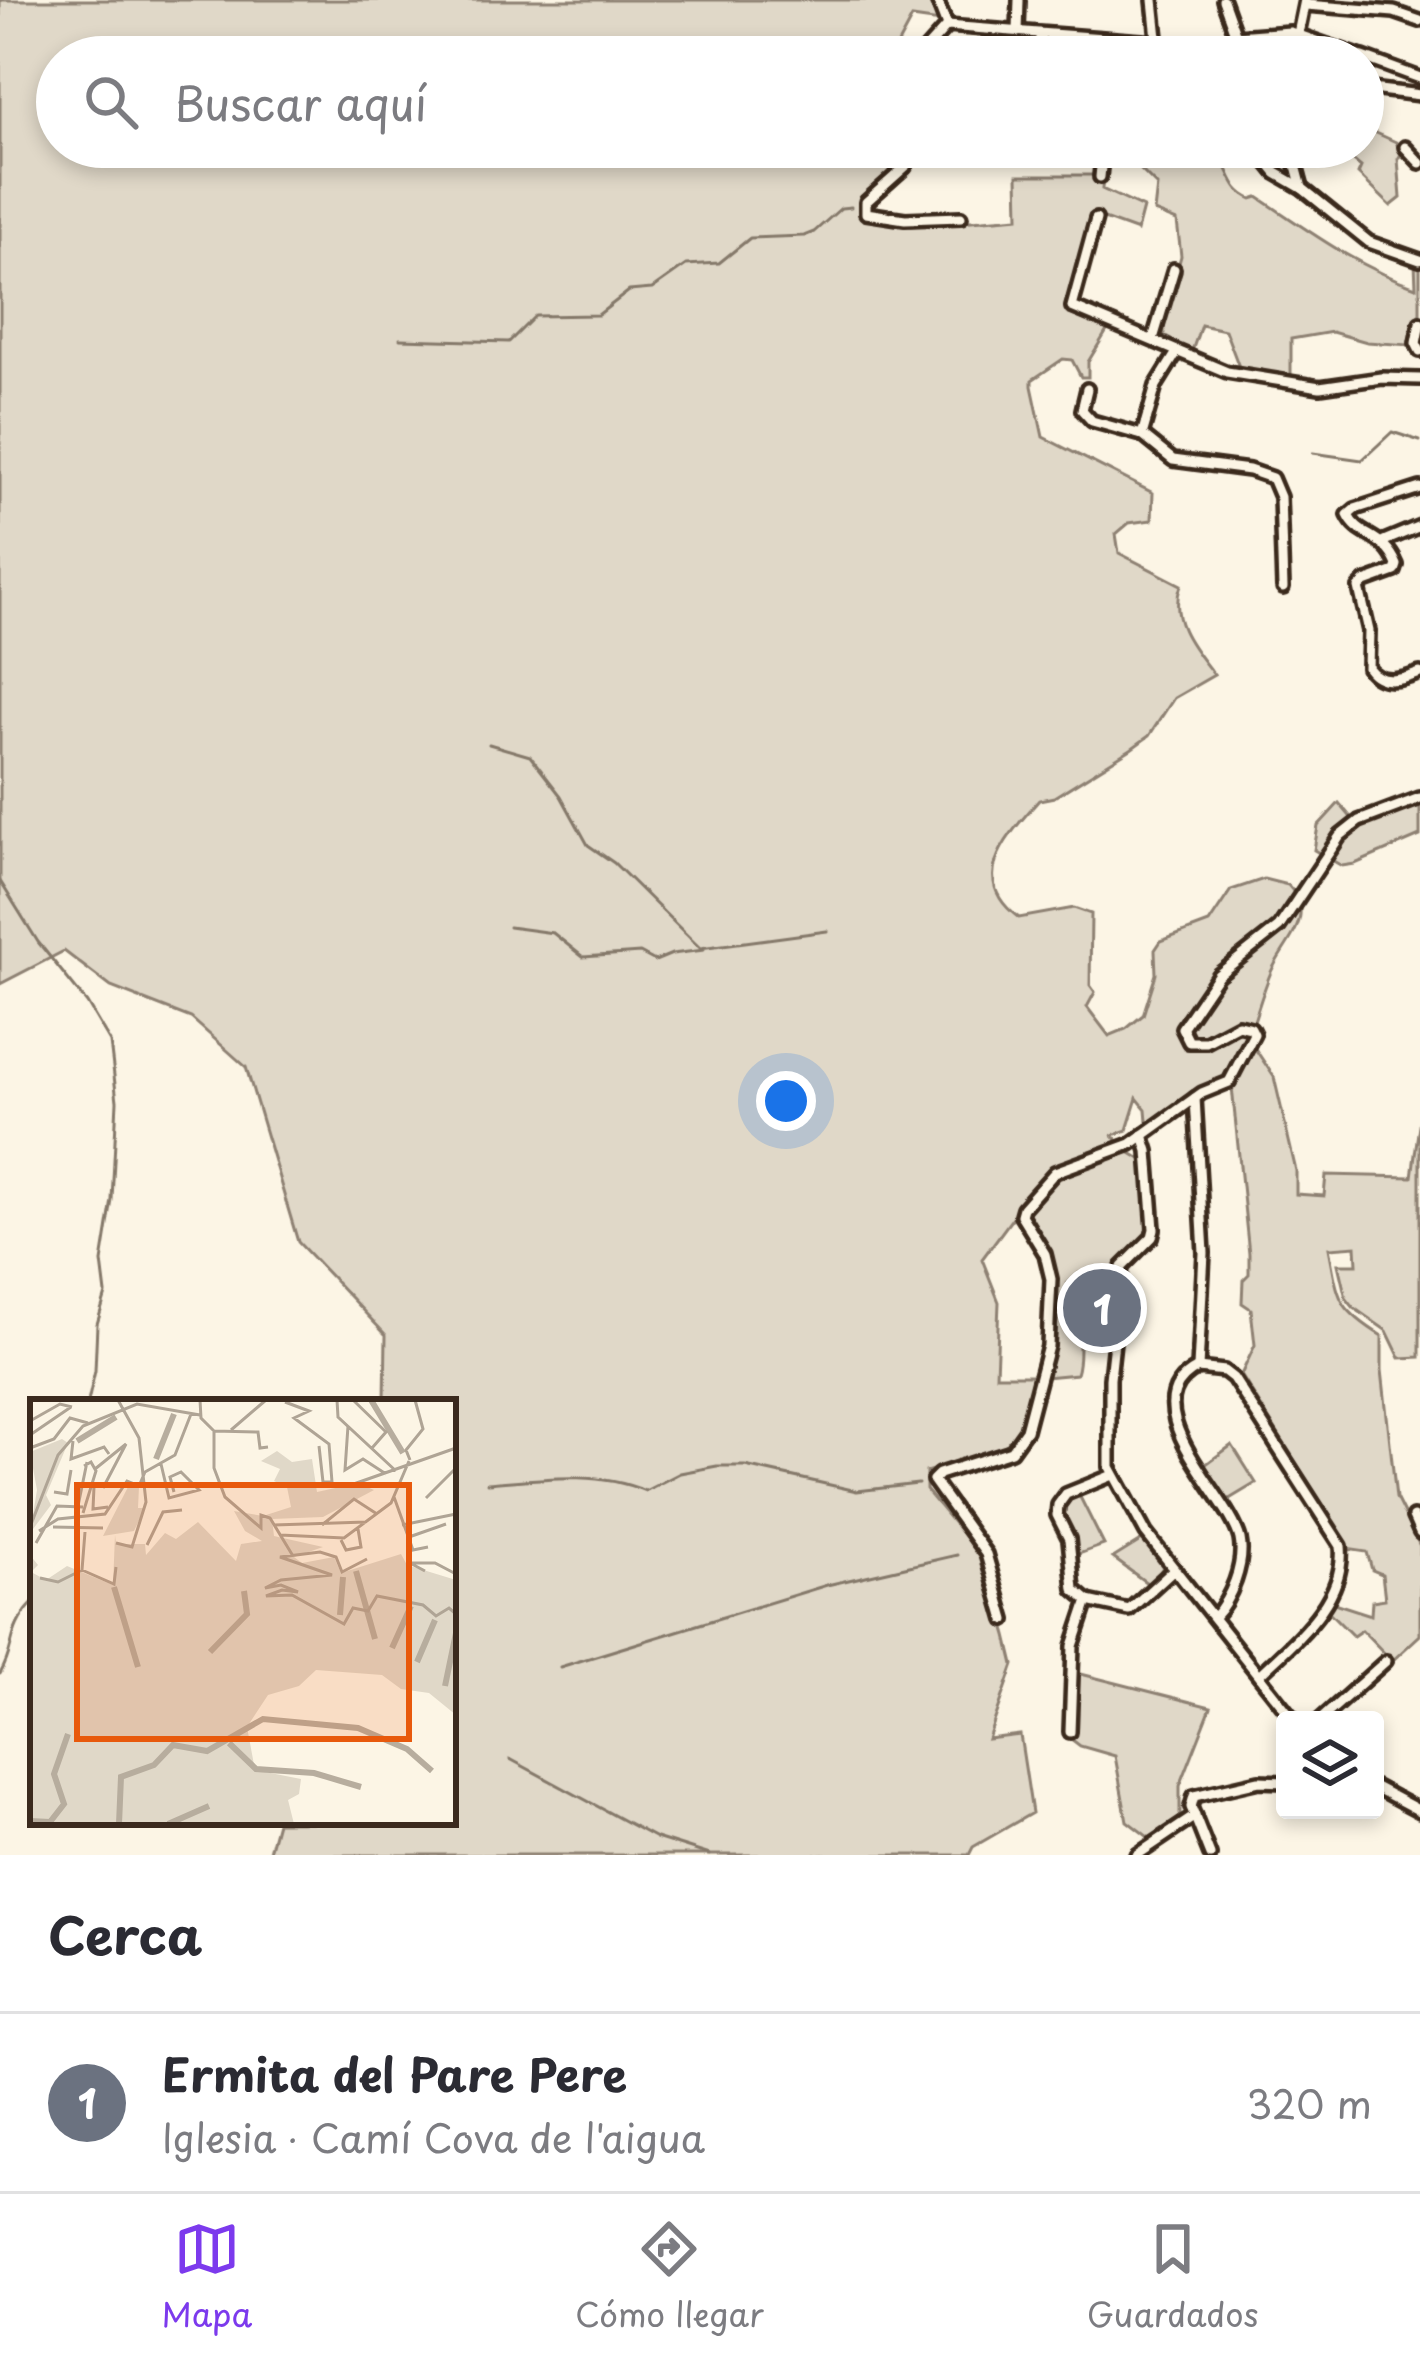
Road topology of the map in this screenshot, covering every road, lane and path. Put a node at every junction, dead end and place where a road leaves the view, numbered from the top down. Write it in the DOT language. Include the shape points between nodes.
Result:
graph roads {
  1 [pos="937,0"];
  2 [pos="1019,0"];
  3 [pos="1153,0"];
  4 [pos="1223,0"];
  5 [pos="1305,3"];
  6 [pos="1420,21"];
  7 [pos="947,26"];
  8 [pos="1018,32"];
  9 [pos="1041,34"];
  10 [pos="1298,34"];
  11 [pos="938,36"];
  12 [pos="1055,36"];
  13 [pos="1155,36"];
  14 [pos="1236,36"];
  15 [pos="1304,36"];
  16 [pos="1384,65"];
  17 [pos="1420,78"];
  18 [pos="1384,91"];
  19 [pos="1420,95"];
  20 [pos="1405,147"];
  21 [pos="1420,163"];
  22 [pos="904,168"];
  23 [pos="1101,168"];
  24 [pos="1272,168"];
  25 [pos="1297,168"];
  26 [pos="1100,177"];
  27 [pos="1302,188"];
  28 [pos="961,217"];
  29 [pos="1096,219"];
  30 [pos="1420,260"];
  31 [pos="1174,269"];
  32 [pos="1420,323"];
  33 [pos="1154,339"];
  34 [pos="1420,351"];
  35 [pos="1177,352"];
  36 [pos="1420,379"];
  37 [pos="1088,389"];
  38 [pos="1142,435"];
  39 [pos="1420,488"];
  40 [pos="1420,526"];
  41 [pos="1384,541"];
  42 [pos="1283,588"];
  43 [pos="1420,674"];
  44 [pos="1420,798"];
  45 [pos="1195,1098"];
  46 [pos="1143,1135"];
  47 [pos="1126,1146"];
  48 [pos="1149,1163"];
  49 [pos="1198,1368"];
  50 [pos="1113,1474"];
  51 [pos="1413,1517"];
  52 [pos="1420,1533"];
  53 [pos="1174,1569"];
  54 [pos="1088,1601"];
  55 [pos="1214,1617"];
  56 [pos="1006,1620"];
  57 [pos="1386,1661"];
  58 [pos="1259,1675"];
  59 [pos="1287,1711"];
  60 [pos="1330,1711"];
  61 [pos="1070,1732"];
  62 [pos="1276,1782"];
  63 [pos="1384,1792"];
  64 [pos="1420,1811"];
  65 [pos="1195,1816"];
  66 [pos="1136,1855"];
  67 [pos="1210,1855"];
  1 -- 7 [label="street"];
  2 -- 8 [label="street"];
  3 -- 13 [label="street"];
  4 -- 14 [label="street"];
  5 -- 6 [label="street"];
  5 -- 10 [label="street"];
  7 -- 8 [label="street"];
  7 -- 11 [label="street"];
  8 -- 9 [label="street"];
  9 -- 12 [label="street"];
  10 -- 14 [label="street"];
  10 -- 15 [label="street"];
  16 -- 17 [label="street"];
  18 -- 19 [label="street"];
  20 -- 21 [label="street"];
  22 -- 28 [label="street" via="865,211"];
  23 -- 26 [label="street"];
  24 -- 27 [label="street"];
  25 -- 27 [label="street"];
  27 -- 30 [label="street" via="1369,242"];
  29 -- 33 [label="street" via="1070,305"];
  31 -- 33 [label="street"];
  32 -- 34 [label="street"];
  33 -- 35 [label="street"];
  35 -- 36 [label="street" via="1227,372 1320,387"];
  35 -- 38 [label="street" via="1156,386"];
  37 -- 38 [label="street" via="1087,418"];
  38 -- 42 [label="street" via="1173,460 1272,478 1280,497"];
  39 -- 41 [label="street" via="1348,513 1349,522"];
  40 -- 41 [label="street"];
  41 -- 43 [label="street" via="1397,569 1359,588 1368,668 1388,680"];
  44 -- 45 [label="street" via="1345,831 1279,927 1218,975 1184,1034 1206,1042 1246,1024 1254,1034 1234,1078"];
  45 -- 46 [label="street"];
  45 -- 49 [label="street" via="1204,1252"];
  46 -- 47 [label="street"];
  46 -- 48 [label="street"];
  47 -- 48 [label="street"];
  47 -- 56 [label="street" via="1055,1172 1023,1208 1051,1279 1050,1337 1026,1430 1011,1451 933,1480 986,1554"];
  48 -- 50 [label="street" via="1153,1234 1121,1267 1110,1378"];
  49 -- 55 [label="street" via="1180,1386 1175,1419 1241,1548 1239,1570"];
  49 -- 58 [label="street" via="1234,1378 1341,1546 1319,1615"];
  50 -- 53 [label="street"];
  50 -- 54 [label="street" via="1066,1494 1057,1509 1070,1544 1071,1583"];
  51 -- 52 [label="street"];
  53 -- 54 [label="street" via="1133,1610"];
  53 -- 55 [label="street"];
  54 -- 61 [label="street" via="1072,1646"];
  55 -- 58 [label="street"];
  57 -- 60 [label="street"];
  58 -- 59 [label="street"];
  62 -- 65 [label="street" via="1194,1796"];
  63 -- 64 [label="street"];
  65 -- 66 [label="street"];
  65 -- 67 [label="street"];
}
